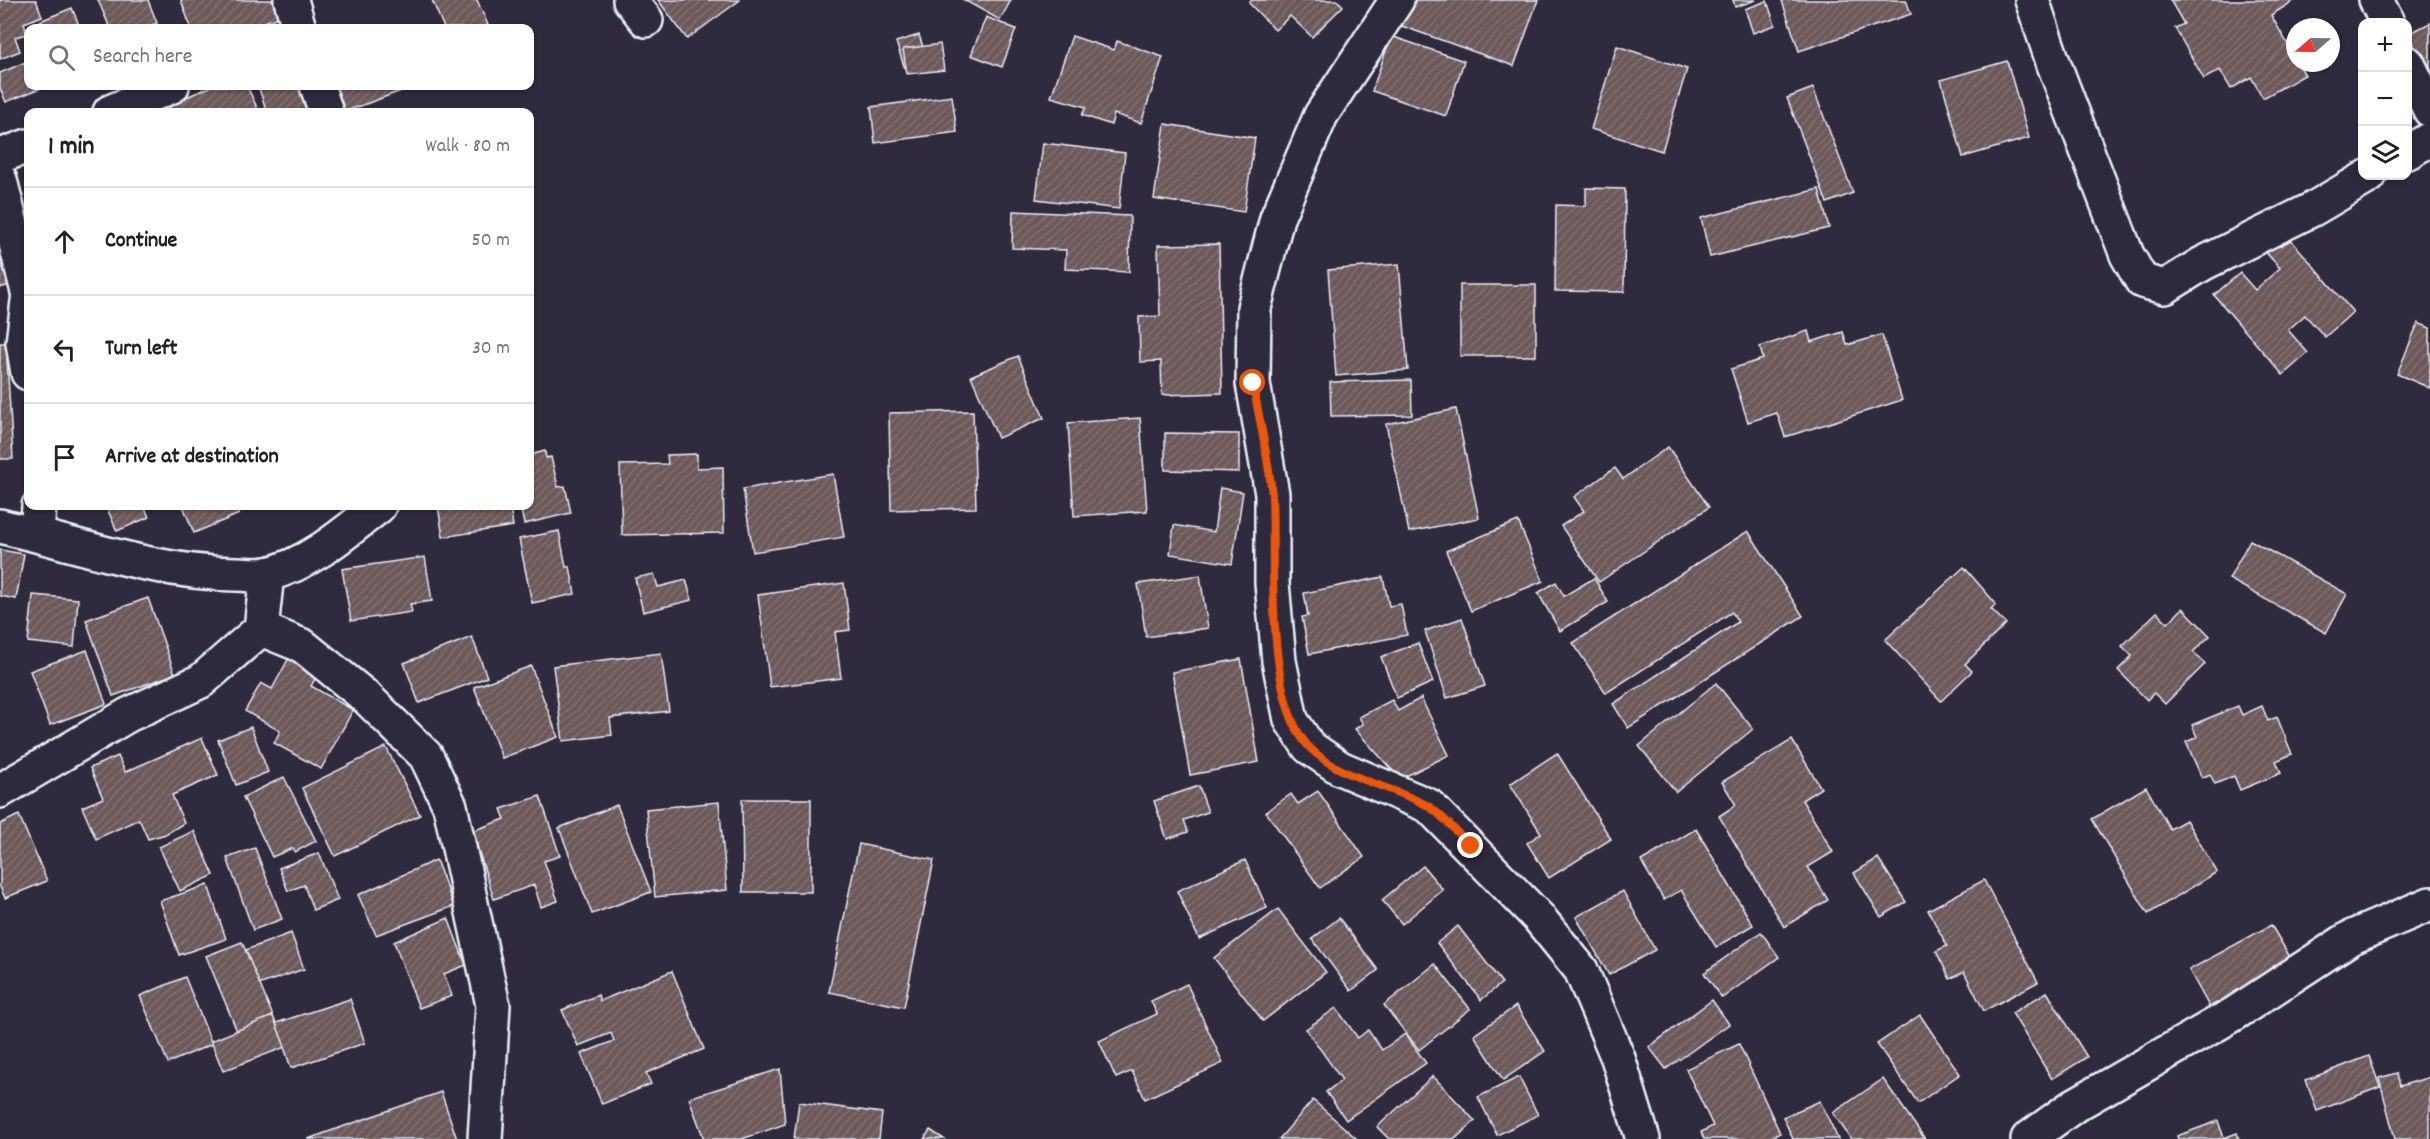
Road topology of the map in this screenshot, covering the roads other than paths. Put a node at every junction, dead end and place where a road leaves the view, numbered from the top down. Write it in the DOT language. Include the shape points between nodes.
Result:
graph roads {
  1 [pos="291,0"];
  2 [pos="1396,0"];
  3 [pos="2032,0"];
  4 [pos="2376,0"];
  5 [pos="2385,18"];
  6 [pos="298,24"];
  7 [pos="2412,72"];
  8 [pos="162,90"];
  9 [pos="318,90"];
  10 [pos="120,108"];
  11 [pos="325,108"];
  12 [pos="2430,110"];
  13 [pos="2430,139"];
  14 [pos="24,147"];
  15 [pos="2412,150"];
  16 [pos="0,156"];
  17 [pos="0,180"];
  18 [pos="2362,180"];
  19 [pos="24,276"];
  20 [pos="374,510"];
  21 [pos="38,520"];
  22 [pos="0,526"];
  23 [pos="267,574"];
  24 [pos="261,629"];
  25 [pos="0,791"];
  26 [pos="2430,904"];
  27 [pos="485,1139"];
  28 [pos="1643,1139"];
  29 [pos="2028,1139"];
  1 -- 6 [label="street"];
  2 -- 28 [label="street" via="1321,115 1277,218 1254,308 1253,383 1272,494 1272,583 1279,661 1291,720 1310,747 1340,768 1429,807 1539,918 1581,970 1618,1058"];
  3 -- 18 [label="street" via="2127,255 2142,281 2165,287"];
  4 -- 5 [label="street"];
  7 -- 12 [label="street"];
  8 -- 10 [label="street"];
  9 -- 11 [label="street"];
  13 -- 15 [label="street"];
  14 -- 16 [label="street"];
  17 -- 19 [label="street"];
  20 -- 23 [label="street" via="305,560"];
  21 -- 22 [label="street"];
  21 -- 23 [label="street" via="133,560 205,573"];
  23 -- 24 [label="street"];
  24 -- 25 [label="street" via="201,681 128,715"];
  24 -- 27 [label="street" via="303,646 366,698 426,756 450,806 493,1005"];
  26 -- 29 [label="street" via="2350,938 2234,1014 2076,1105"];
}
